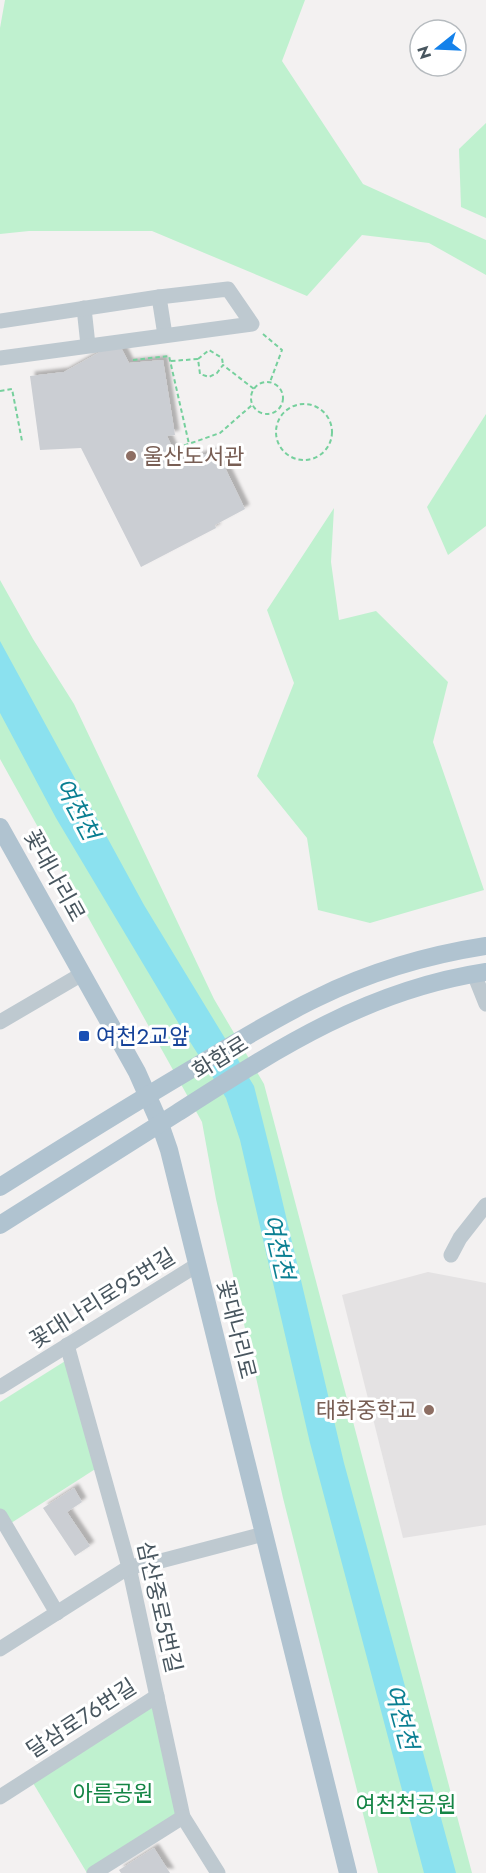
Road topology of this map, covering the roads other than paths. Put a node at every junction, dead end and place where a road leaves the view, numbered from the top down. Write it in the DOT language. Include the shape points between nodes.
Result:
graph roads {
  1 [pos="159,297"];
  2 [pos="84,309"];
  3 [pos="0,321"];
  4 [pos="165,335"];
  5 [pos="88,345"];
  6 [pos="0,358"];
  7 [pos="0,827"];
  8 [pos="486,945"];
  9 [pos="480,973"];
  10 [pos="82,974"];
  11 [pos="486,1004"];
  12 [pos="0,1022"];
  13 [pos="148,1095"];
  14 [pos="160,1124"];
  15 [pos="0,1187"];
  16 [pos="486,1205"];
  17 [pos="0,1225"];
  18 [pos="451,1255"];
  19 [pos="197,1265"];
  20 [pos="66,1345"];
  21 [pos="0,1387"];
  22 [pos="1,1520"];
  23 [pos="264,1534"];
  24 [pos="129,1566"];
  25 [pos="57,1613"];
  26 [pos="0,1649"];
  27 [pos="157,1696"];
  28 [pos="0,1797"];
  29 [pos="183,1817"];
  30 [pos="94,1873"];
  31 [pos="218,1873"];
  32 [pos="347,1873"];
  1 -- 2 [label="street"];
  1 -- 4 [label="street"];
  1 -- 4 [label="street" via="228,289 252,324"];
  2 -- 3 [label="street"];
  2 -- 5 [label="street"];
  4 -- 5 [label="street"];
  5 -- 6 [label="street"];
  7 -- 10 [label="main road, 꽃대나리로"];
  8 -- 13 [label="main road, 화합로" via="426,957 318,997"];
  9 -- 11 [label="street"];
  9 -- 14 [label="main road, 화합로" via="434,982 369,1004 299,1037"];
  10 -- 12 [label="street"];
  10 -- 13 [label="main road, 꽃대나리로"];
  13 -- 14 [label="main road, 꽃대나리로"];
  13 -- 15 [label="main road, 화합로"];
  14 -- 17 [label="main road, 화합로"];
  14 -- 19 [label="main road, 꽃대나리로"];
  16 -- 18 [label="street"];
  19 -- 20 [label="street, 꽃대나리로95번길"];
  19 -- 23 [label="main road, 꽃대나리로"];
  20 -- 21 [label="street, 꽃대나리로95번길"];
  20 -- 24 [label="street, 삼산중로5번길"];
  22 -- 25 [label="street"];
  23 -- 24 [label="street"];
  23 -- 32 [label="main road, 꽃대나리로"];
  24 -- 25 [label="street"];
  24 -- 27 [label="street, 삼산중로5번길"];
  25 -- 26 [label="street"];
  27 -- 28 [label="street, 달삼로76번길"];
  27 -- 29 [label="street, 삼산중로5번길"];
  29 -- 30 [label="street"];
  29 -- 31 [label="street, 삼산중로5번길"];
}
